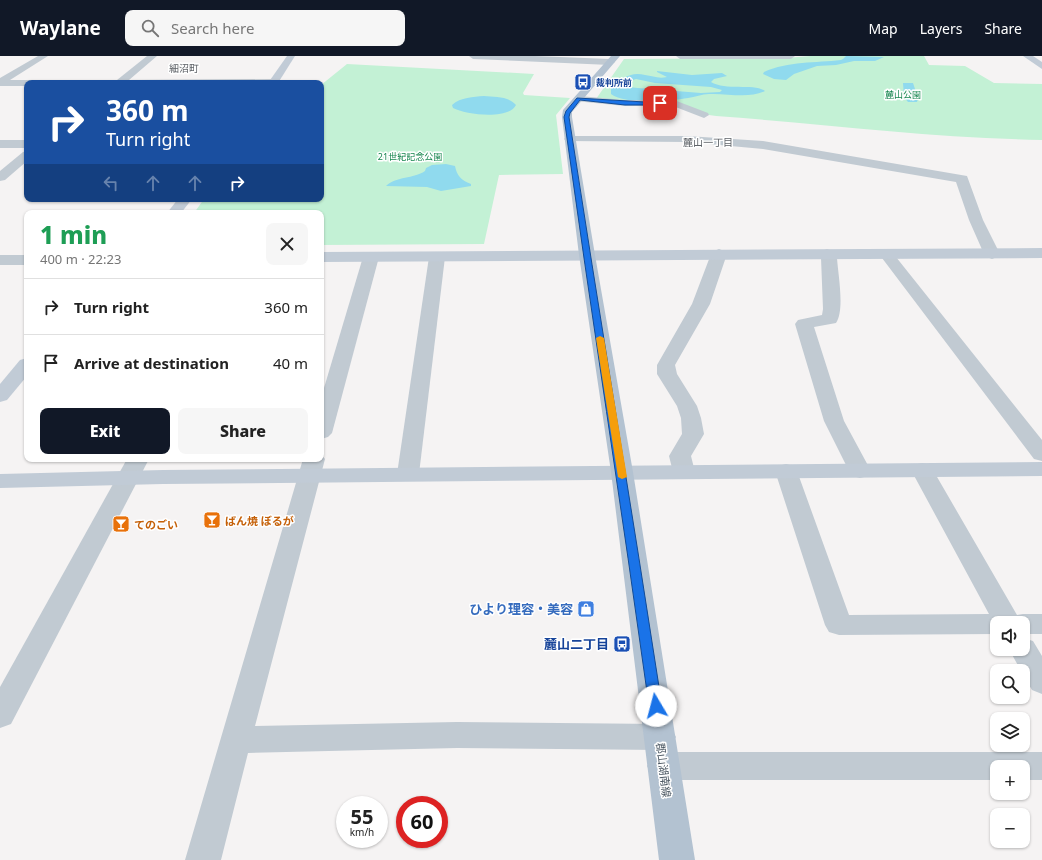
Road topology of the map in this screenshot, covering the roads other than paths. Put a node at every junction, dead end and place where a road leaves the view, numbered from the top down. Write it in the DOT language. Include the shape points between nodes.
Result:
graph roads {
  1 [pos="44,56"];
  2 [pos="154,56"];
  3 [pos="290,56"];
  4 [pos="473,56"];
  5 [pos="680,56"];
  6 [pos="791,56"];
  7 [pos="1027,56"];
  8 [pos="613,59"];
  9 [pos="1042,66"];
  10 [pos="123,80"];
  11 [pos="275,80"];
  12 [pos="0,83"];
  13 [pos="24,83"];
  14 [pos="579,99"];
  15 [pos="704,115"];
  16 [pos="570,139"];
  17 [pos="0,144"];
  18 [pos="24,144"];
  19 [pos="24,158"];
  20 [pos="0,177"];
  21 [pos="1042,253"];
  22 [pos="720,254"];
  23 [pos="827,254"];
  24 [pos="992,254"];
  25 [pos="587,255"];
  26 [pos="886,255"];
  27 [pos="371,257"];
  28 [pos="437,257"];
  29 [pos="324,258"];
  30 [pos="0,260"];
  31 [pos="24,260"];
  32 [pos="24,368"];
  33 [pos="0,396"];
  34 [pos="324,422"];
  35 [pos="1042,454"];
  36 [pos="311,467"];
  37 [pos="134,468"];
  38 [pos="1042,469"];
  39 [pos="922,470"];
  40 [pos="786,471"];
  41 [pos="860,471"];
  42 [pos="622,472"];
  43 [pos="684,472"];
  44 [pos="408,474"];
  45 [pos="0,481"];
  46 [pos="1004,616"];
  47 [pos="990,624"];
  48 [pos="1030,624"];
  49 [pos="1042,624"];
  50 [pos="1027,656"];
  51 [pos="1042,682"];
  52 [pos="0,715"];
  53 [pos="236,740"];
  54 [pos="662,752"];
  55 [pos="1042,766"];
  56 [pos="203,860"];
  57 [pos="677,860"];
  1 -- 12 [label="street"];
  2 -- 10 [label="street"];
  3 -- 11 [label="street"];
  4 -- 8 [label="street"];
  5 -- 6 [label="street"];
  7 -- 9 [label="street"];
  8 -- 14 [label="main road, 郡山湖南線"];
  12 -- 13 [label="street"];
  14 -- 15 [label="street" via="625,103 674,103"];
  14 -- 16 [label="main road, 郡山湖南線" via="567,112"];
  16 -- 24 [label="street" via="687,139 763,145 962,179 976,220"];
  16 -- 25 [label="main road, 郡山湖南線"];
  17 -- 18 [label="street"];
  19 -- 20 [label="street"];
  21 -- 24 [label="street"];
  22 -- 23 [label="street"];
  22 -- 25 [label="street"];
  22 -- 43 [label="street" via="701,304 666,365 667,374 687,406 691,418 693,434 680,456"];
  23 -- 26 [label="street"];
  23 -- 41 [label="street" via="832,310 830,319 804,324 834,421"];
  24 -- 26 [label="street"];
  25 -- 28 [label="street"];
  25 -- 42 [label="main road, 郡山湖南線"];
  26 -- 35 [label="street"];
  27 -- 28 [label="street"];
  27 -- 29 [label="street"];
  27 -- 34 [label="street"];
  28 -- 44 [label="street"];
  30 -- 31 [label="street"];
  32 -- 33 [label="street"];
  36 -- 37 [label="street"];
  36 -- 44 [label="street"];
  36 -- 53 [label="street"];
  37 -- 45 [label="street"];
  37 -- 52 [label="street"];
  38 -- 39 [label="street"];
  39 -- 41 [label="street"];
  39 -- 46 [label="street"];
  40 -- 41 [label="street"];
  40 -- 43 [label="street"];
  40 -- 47 [label="street" via="839,625"];
  42 -- 43 [label="street"];
  42 -- 44 [label="street"];
  42 -- 54 [label="main road, 郡山湖南線"];
  48 -- 49 [label="street"];
  50 -- 51 [label="street"];
  53 -- 54 [label="street" via="457,735"];
  53 -- 56 [label="street"];
  54 -- 55 [label="street"];
  54 -- 57 [label="main road, 郡山湖南線"];
}
